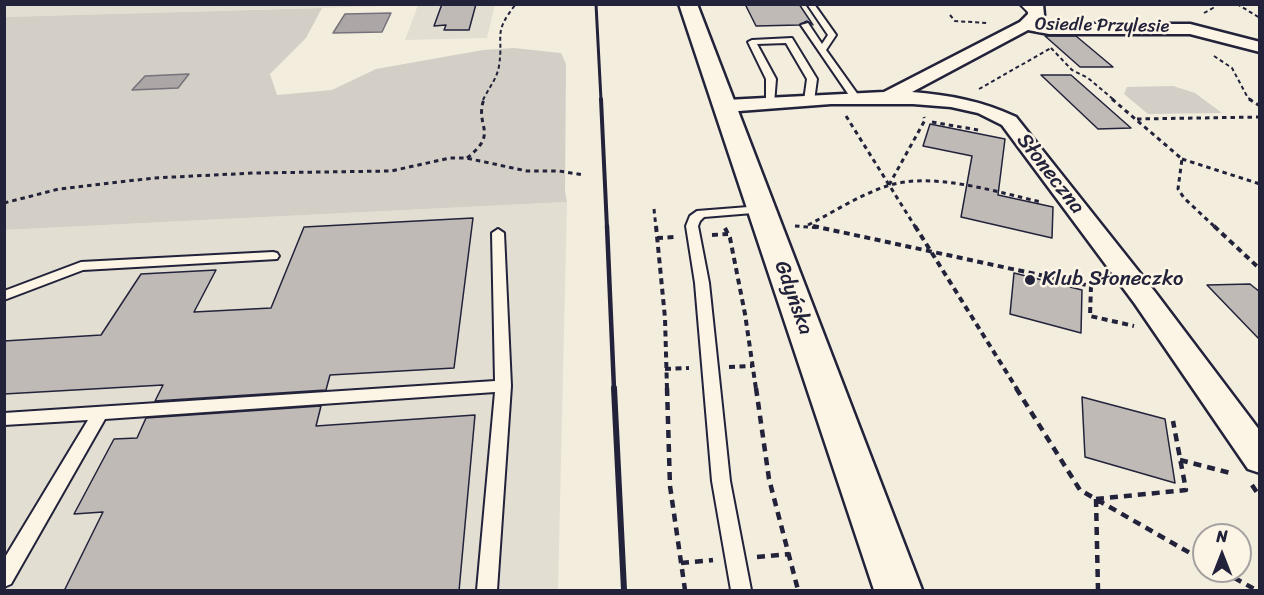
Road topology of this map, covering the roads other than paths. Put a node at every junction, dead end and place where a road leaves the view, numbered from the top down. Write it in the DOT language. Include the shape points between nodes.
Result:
graph roads {
  1 [pos="688,4"];
  2 [pos="810,4"];
  3 [pos="1023,4"];
  4 [pos="1032,15"];
  5 [pos="805,25"];
  6 [pos="1260,47"];
  7 [pos="822,50"];
  8 [pos="888,97"];
  9 [pos="856,99"];
  10 [pos="809,101"];
  11 [pos="769,104"];
  12 [pos="726,106"];
  13 [pos="761,210"];
  14 [pos="498,233"];
  15 [pos="273,256"];
  16 [pos="4,296"];
  17 [pos="503,386"];
  18 [pos="101,412"];
  19 [pos="4,419"];
  20 [pos="1250,457"];
  21 [pos="4,578"];
  22 [pos="487,591"];
  23 [pos="741,591"];
  24 [pos="898,591"];
  1 -- 12 [label="main road, Gdyńska"];
  2 -- 7 [label="lane" via="832,35"];
  3 -- 4 [label="lane"];
  4 -- 6 [label="street, Osiedle Przylesie" via="1049,29 1190,29"];
  4 -- 8 [label="street, Osiedle Przylesie"];
  5 -- 7 [label="lane"];
  7 -- 9 [label="lane"];
  8 -- 9 [label="street, Słoneczna"];
  8 -- 20 [label="street, Słoneczna" via="956,102 997,112 998,126 1145,298"];
  9 -- 10 [label="street, Słoneczna"];
  10 -- 11 [label="street, Słoneczna"];
  10 -- 11 [label="lane" via="812,79 789,40 752,42 771,79"];
  11 -- 12 [label="street, Słoneczna"];
  12 -- 13 [label="main road, Gdyńska"];
  13 -- 23 [label="lane" via="701,214 692,226 702,283 720,481"];
  13 -- 24 [label="main road, Gdyńska"];
  14 -- 17 [label="lane"];
  15 -- 16 [label="lane" via="81,266"];
  17 -- 18 [label="lane"];
  17 -- 22 [label="lane"];
  18 -- 19 [label="lane"];
  18 -- 21 [label="lane"];
}
